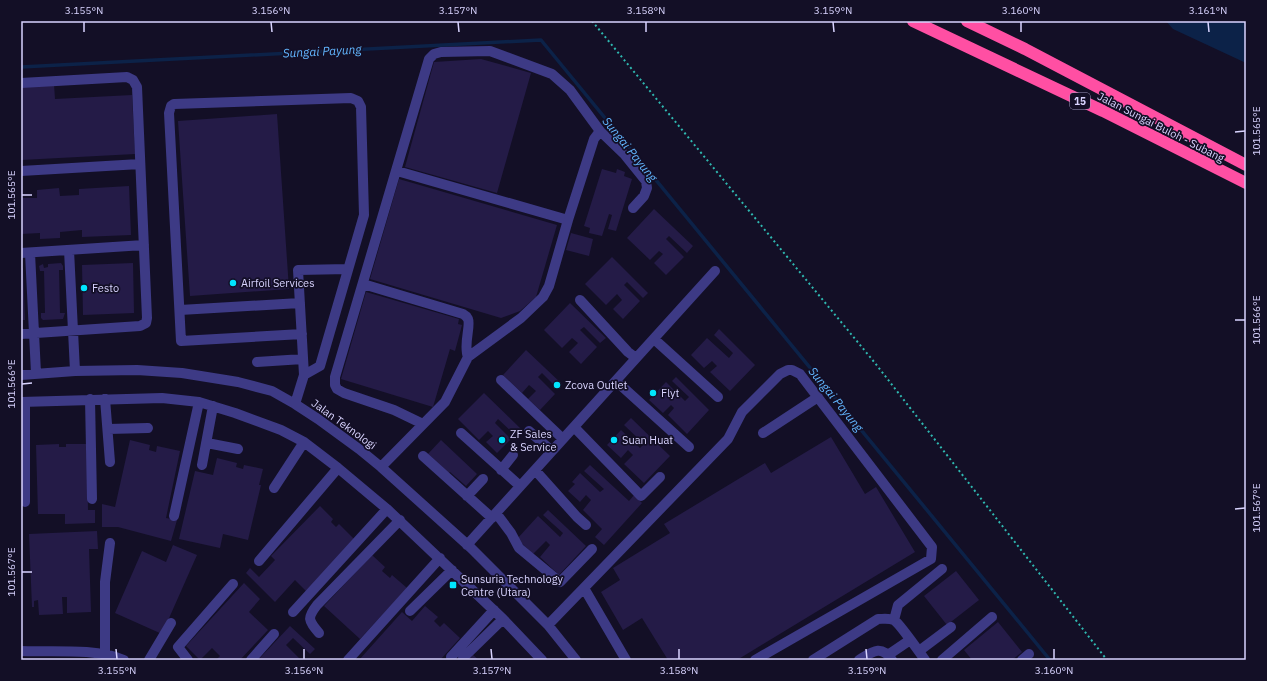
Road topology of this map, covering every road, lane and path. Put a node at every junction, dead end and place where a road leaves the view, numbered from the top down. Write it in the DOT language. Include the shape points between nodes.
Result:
graph roads {
  1 [pos="592,21"];
  2 [pos="913,21"];
  3 [pos="967,21"];
  4 [pos="21,83"];
  5 [pos="600,131"];
  6 [pos="140,164"];
  7 [pos="1246,165"];
  8 [pos="21,171"];
  9 [pos="397,171"];
  10 [pos="1246,183"];
  11 [pos="633,208"];
  12 [pos="568,220"];
  13 [pos="144,245"];
  14 [pos="69,250"];
  15 [pos="25,253"];
  16 [pos="348,268"];
  17 [pos="716,271"];
  18 [pos="363,284"];
  19 [pos="580,300"];
  20 [pos="300,302"];
  21 [pos="180,310"];
  22 [pos="73,331"];
  23 [pos="34,333"];
  24 [pos="21,334"];
  25 [pos="302,334"];
  26 [pos="654,339"];
  27 [pos="468,357"];
  28 [pos="636,358"];
  29 [pos="303,359"];
  30 [pos="257,362"];
  31 [pos="75,371"];
  32 [pos="36,373"];
  33 [pos="21,375"];
  34 [pos="304,375"];
  35 [pos="501,380"];
  36 [pos="616,381"];
  37 [pos="718,397"];
  38 [pos="818,397"];
  39 [pos="90,399"];
  40 [pos="105,399"];
  41 [pos="23,402"];
  42 [pos="199,402"];
  43 [pos="295,404"];
  44 [pos="213,406"];
  45 [pos="422,424"];
  46 [pos="574,427"];
  47 [pos="148,428"];
  48 [pos="108,429"];
  49 [pos="529,431"];
  50 [pos="461,433"];
  51 [pos="763,433"];
  52 [pos="563,439"];
  53 [pos="304,442"];
  54 [pos="207,443"];
  55 [pos="689,447"];
  56 [pos="238,449"];
  57 [pos="552,452"];
  58 [pos="513,455"];
  59 [pos="424,456"];
  60 [pos="110,462"];
  61 [pos="202,465"];
  62 [pos="380,466"];
  63 [pos="338,468"];
  64 [pos="501,470"];
  65 [pos="535,470"];
  66 [pos="660,477"];
  67 [pos="483,479"];
  68 [pos="520,486"];
  69 [pos="274,488"];
  70 [pos="467,496"];
  71 [pos="92,499"];
  72 [pos="25,502"];
  73 [pos="387,508"];
  74 [pos="174,516"];
  75 [pos="494,516"];
  76 [pos="400,520"];
  77 [pos="586,525"];
  78 [pos="110,543"];
  79 [pos="467,545"];
  80 [pos="592,549"];
  81 [pos="440,558"];
  82 [pos="259,561"];
  83 [pos="942,569"];
  84 [pos="452,570"];
  85 [pos="233,584"];
  86 [pos="584,588"];
  87 [pos="494,610"];
  88 [pos="410,611"];
  89 [pos="293,612"];
  90 [pos="992,617"];
  91 [pos="503,619"];
  92 [pos="894,620"];
  93 [pos="171,623"];
  94 [pos="548,625"];
  95 [pos="951,627"];
  96 [pos="319,632"];
  97 [pos="274,634"];
  98 [pos="910,640"];
  99 [pos="919,651"];
  100 [pos="21,652"];
  101 [pos="105,654"];
  102 [pos="58,656"];
  103 [pos="74,656"];
  104 [pos="451,657"];
  105 [pos="463,658"];
  106 [pos="890,658"];
  107 [pos="124,660"];
  108 [pos="149,660"];
  109 [pos="188,660"];
  110 [pos="251,660"];
  111 [pos="348,660"];
  112 [pos="542,660"];
  113 [pos="576,660"];
  114 [pos="626,660"];
  115 [pos="756,660"];
  116 [pos="813,660"];
  117 [pos="859,660"];
  118 [pos="925,660"];
  119 [pos="942,660"];
  120 [pos="1107,660"];
  1 -- 120 [label="path" via="875,363"];
  2 -- 10 [label="highway, Jalan Sungai Buloh - Subang / 15" via="1103,111"];
  3 -- 7 [label="highway, Jalan Sungai Buloh - Subang / 15"];
  4 -- 6 [label="street" via="127,77 134,80 137,87"];
  5 -- 9 [label="street" via="570,90 552,74 490,51 442,52 434,54 430,59"];
  5 -- 11 [label="street" via="625,155 646,181 644,196"];
  5 -- 12 [label="street" via="594,139"];
  6 -- 8 [label="street"];
  6 -- 13 [label="street"];
  9 -- 12 [label="street"];
  9 -- 18 [label="street"];
  12 -- 27 [label="street" via="549,286 543,297 521,318"];
  13 -- 14 [label="street"];
  13 -- 22 [label="street" via="146,323 140,326"];
  14 -- 15 [label="street"];
  14 -- 22 [label="street"];
  15 -- 23 [label="street"];
  16 -- 20 [label="street" via="298,270"];
  16 -- 21 [label="street" via="364,216 361,107 358,101 352,98 174,104 169,113"];
  16 -- 34 [label="street" via="320,366"];
  17 -- 26 [label="street"];
  18 -- 27 [label="street" via="463,314 468,319"];
  18 -- 45 [label="street" via="335,377 335,385 344,393 394,410"];
  19 -- 28 [label="street"];
  20 -- 21 [label="street"];
  20 -- 25 [label="street"];
  21 -- 25 [label="street" via="181,341"];
  22 -- 23 [label="street"];
  22 -- 31 [label="street"];
  23 -- 24 [label="street"];
  23 -- 32 [label="street"];
  25 -- 29 [label="street"];
  26 -- 28 [label="street"];
  26 -- 37 [label="street"];
  27 -- 45 [label="street" via="445,402"];
  28 -- 36 [label="street"];
  29 -- 30 [label="street"];
  29 -- 34 [label="street"];
  31 -- 32 [label="street, Jalan Teknologi"];
  31 -- 43 [label="street, Jalan Teknologi" via="137,370 182,373 265,389"];
  32 -- 33 [label="street, Jalan Teknologi"];
  34 -- 43 [label="street"];
  35 -- 52 [label="street"];
  36 -- 46 [label="street"];
  36 -- 55 [label="street"];
  38 -- 51 [label="street"];
  38 -- 86 [label="street" via="800,374 788,370 780,374 742,412 728,439"];
  38 -- 115 [label="street" via="932,547 931,559"];
  39 -- 40 [label="street"];
  39 -- 41 [label="street"];
  39 -- 71 [label="street"];
  40 -- 42 [label="street" via="162,398"];
  40 -- 48 [label="street"];
  41 -- 72 [label="street"];
  42 -- 44 [label="street"];
  42 -- 74 [label="street"];
  43 -- 62 [label="street, Jalan Teknologi"];
  44 -- 53 [label="street" via="281,430"];
  44 -- 54 [label="street"];
  45 -- 62 [label="street"];
  46 -- 52 [label="street"];
  46 -- 66 [label="street" via="641,496"];
  47 -- 48 [label="street"];
  48 -- 60 [label="street"];
  49 -- 57 [label="street"];
  50 -- 64 [label="street"];
  52 -- 57 [label="street"];
  53 -- 63 [label="street"];
  53 -- 69 [label="street"];
  54 -- 56 [label="street"];
  54 -- 61 [label="street"];
  57 -- 65 [label="street"];
  58 -- 64 [label="street"];
  59 -- 70 [label="street"];
  62 -- 79 [label="street, Jalan Teknologi"];
  63 -- 73 [label="street"];
  63 -- 82 [label="street"];
  64 -- 68 [label="street"];
  65 -- 68 [label="street"];
  65 -- 77 [label="street"];
  67 -- 70 [label="street"];
  68 -- 75 [label="street"];
  70 -- 75 [label="street"];
  73 -- 76 [label="street"];
  73 -- 89 [label="street"];
  75 -- 79 [label="street"];
  75 -- 80 [label="street" via="511,533 519,548 560,582"];
  76 -- 81 [label="street"];
  76 -- 96 [label="street" via="317,604 309,618"];
  78 -- 101 [label="street" via="105,582"];
  79 -- 94 [label="street, Jalan Teknologi"];
  81 -- 84 [label="street"];
  81 -- 111 [label="street"];
  83 -- 92 [label="street" via="898,605"];
  84 -- 87 [label="street"];
  84 -- 88 [label="street"];
  85 -- 109 [label="street" via="178,647"];
  86 -- 94 [label="street"];
  86 -- 114 [label="street"];
  87 -- 91 [label="street"];
  87 -- 104 [label="street"];
  90 -- 119 [label="street"];
  91 -- 105 [label="street"];
  91 -- 112 [label="street"];
  92 -- 98 [label="street"];
  92 -- 116 [label="street" via="878,619"];
  93 -- 108 [label="street"];
  94 -- 113 [label="street, Jalan Teknologi"];
  95 -- 99 [label="street"];
  97 -- 110 [label="street"];
  98 -- 99 [label="street"];
  98 -- 106 [label="street"];
  99 -- 118 [label="street"];
  100 -- 102 [label="street"];
  101 -- 103 [label="street"];
  101 -- 107 [label="street"];
  102 -- 103 [label="street"];
  106 -- 117 [label="street" via="884,651 875,651"];
}
